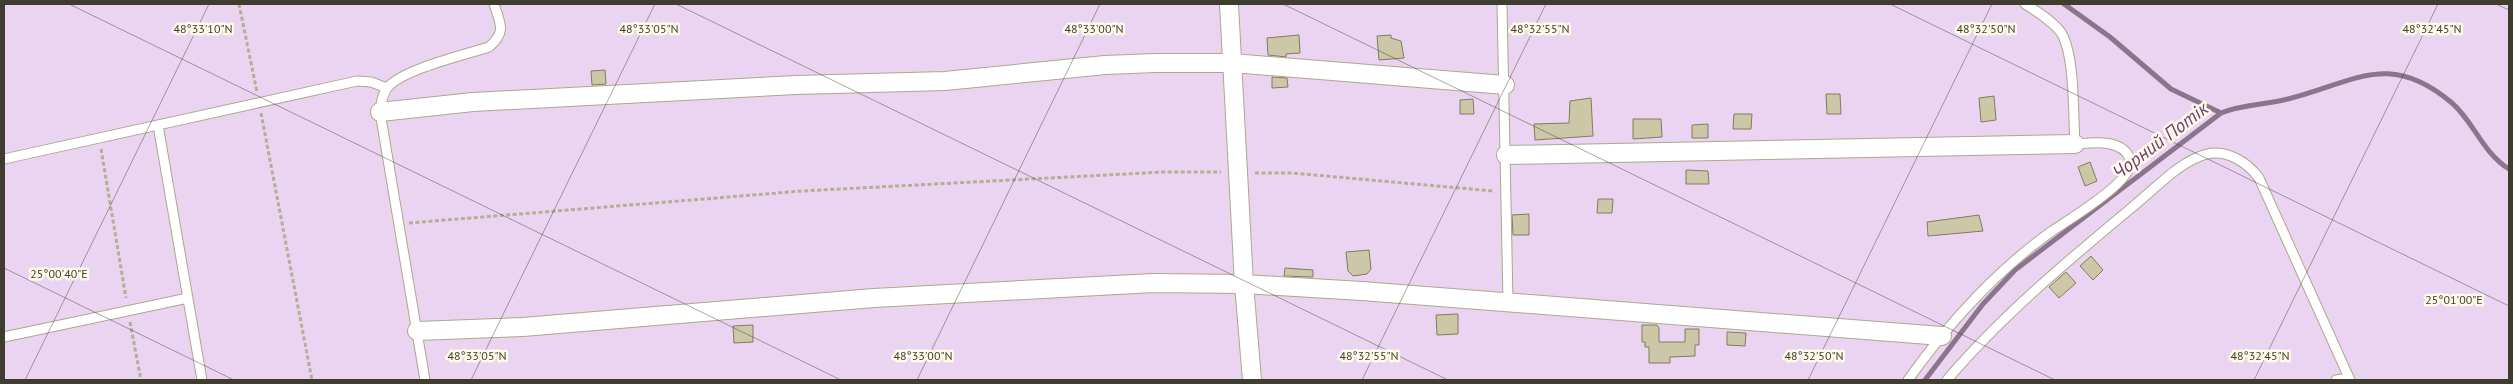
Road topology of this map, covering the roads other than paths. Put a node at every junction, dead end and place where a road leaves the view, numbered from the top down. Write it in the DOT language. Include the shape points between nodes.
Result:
graph roads {
  1 [pos="494,4"];
  2 [pos="1229,4"];
  3 [pos="1502,4"];
  4 [pos="2025,4"];
  5 [pos="1232,63"];
  6 [pos="1505,85"];
  7 [pos="387,88"];
  8 [pos="380,112"];
  9 [pos="158,124"];
  10 [pos="2075,144"];
  11 [pos="1506,155"];
  12 [pos="4,159"];
  13 [pos="1244,284"];
  14 [pos="188,298"];
  15 [pos="1508,302"];
  16 [pos="417,331"];
  17 [pos="1942,336"];
  18 [pos="4,337"];
  19 [pos="2349,379"];
  20 [pos="202,380"];
  21 [pos="425,380"];
  22 [pos="1252,380"];
  23 [pos="1908,380"];
  24 [pos="1947,380"];
  25 [pos="2336,380"];
  1 -- 7 [label="lane" via="502,28 497,40 489,47 400,76"];
  2 -- 5 [label="street"];
  3 -- 6 [label="lane"];
  4 -- 10 [label="lane" via="2062,34 2069,53"];
  5 -- 6 [label="street"];
  5 -- 8 [label="street" via="1105,65 945,81 796,85 473,102"];
  5 -- 13 [label="street"];
  6 -- 11 [label="lane"];
  7 -- 8 [label="lane"];
  7 -- 9 [label="lane" via="357,81"];
  8 -- 16 [label="lane"];
  9 -- 12 [label="lane"];
  9 -- 14 [label="lane"];
  10 -- 11 [label="street"];
  10 -- 17 [label="lane" via="2106,142 2125,152 2131,168 2099,198 2006,267"];
  11 -- 15 [label="lane"];
  13 -- 15 [label="street"];
  13 -- 16 [label="street" via="1153,283 874,298 523,327"];
  13 -- 22 [label="street"];
  14 -- 18 [label="lane"];
  14 -- 20 [label="lane"];
  15 -- 17 [label="street"];
  16 -- 21 [label="lane"];
  17 -- 23 [label="lane"];
  19 -- 24 [label="lane" via="2259,178 2252,169 2231,155 2208,154 2181,167 2059,268 1964,359"];
  19 -- 25 [label="lane"];
}
